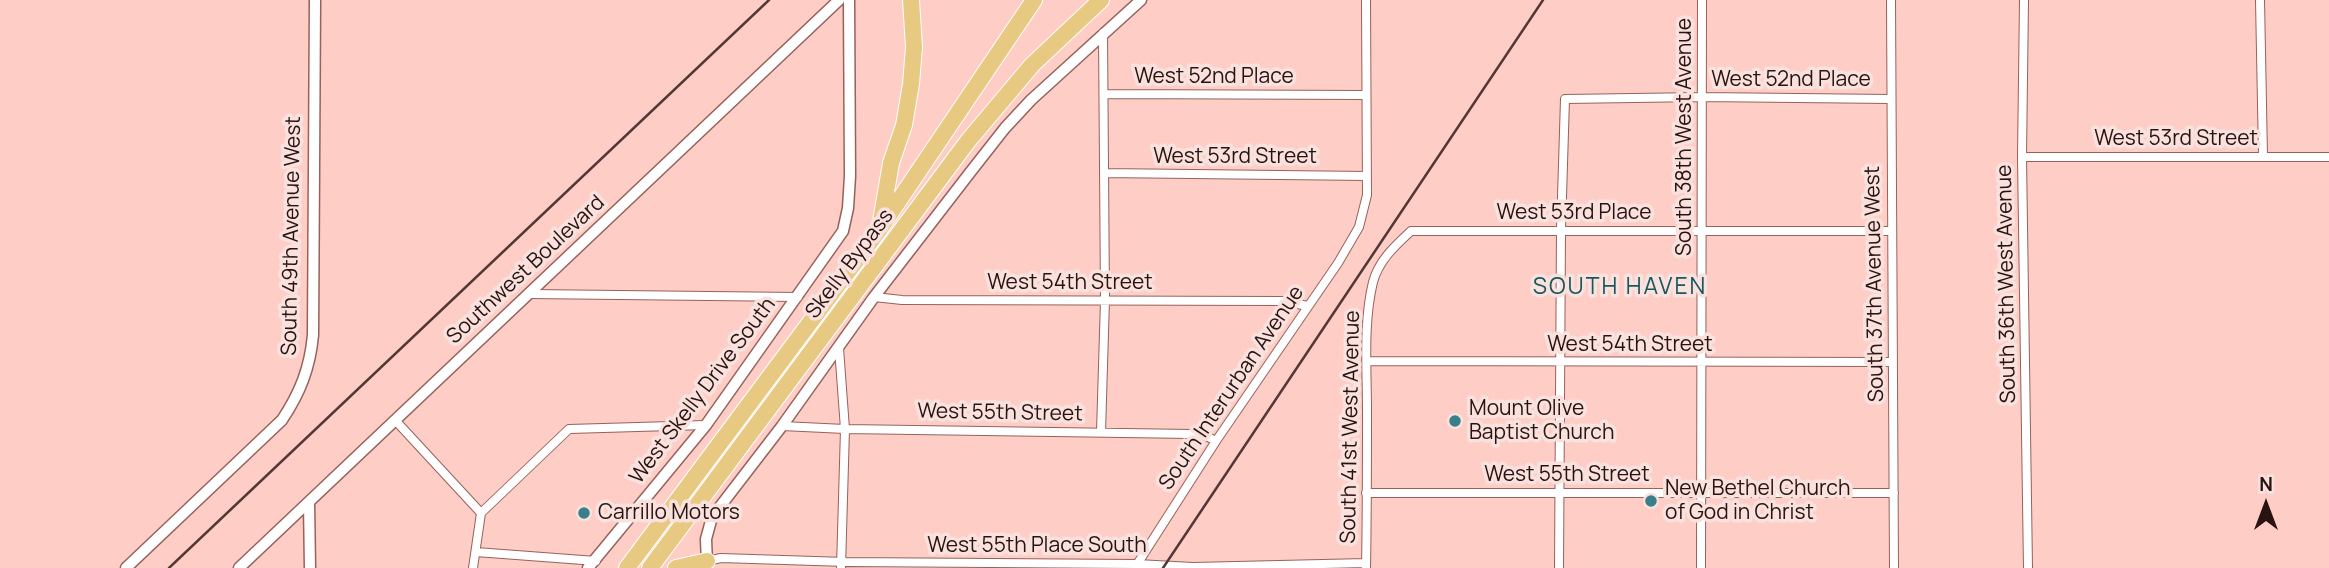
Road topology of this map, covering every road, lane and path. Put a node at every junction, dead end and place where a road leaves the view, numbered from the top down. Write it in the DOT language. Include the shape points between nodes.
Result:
graph roads {
  1 [pos="314,0"];
  2 [pos="839,0"];
  3 [pos="849,0"];
  4 [pos="911,0"];
  5 [pos="1025,0"];
  6 [pos="1034,0"];
  7 [pos="1101,0"];
  8 [pos="1140,0"];
  9 [pos="1366,0"];
  10 [pos="1702,0"];
  11 [pos="1891,0"];
  12 [pos="2024,0"];
  13 [pos="2260,0"];
  14 [pos="1103,33"];
  15 [pos="988,67"];
  16 [pos="1104,94"];
  17 [pos="1365,95"];
  18 [pos="1702,97"];
  19 [pos="1891,99"];
  20 [pos="2263,156"];
  21 [pos="2022,157"];
  22 [pos="2329,157"];
  23 [pos="1104,173"];
  24 [pos="1367,176"];
  25 [pos="1561,229"];
  26 [pos="879,230"];
  27 [pos="1703,231"];
  28 [pos="1891,231"];
  29 [pos="1390,250"];
  30 [pos="530,294"];
  31 [pos="797,297"];
  32 [pos="874,297"];
  33 [pos="1105,300"];
  34 [pos="1308,306"];
  35 [pos="839,348"];
  36 [pos="1367,361"];
  37 [pos="1560,362"];
  38 [pos="1893,362"];
  39 [pos="1702,363"];
  40 [pos="395,420"];
  41 [pos="706,425"];
  42 [pos="782,426"];
  43 [pos="845,429"];
  44 [pos="1101,432"];
  45 [pos="1216,441"];
  46 [pos="1560,492"];
  47 [pos="1702,492"];
  48 [pos="1894,493"];
  49 [pos="1366,494"];
  50 [pos="309,502"];
  51 [pos="481,513"];
  52 [pos="476,552"];
  53 [pos="556,559"];
  54 [pos="592,564"];
  55 [pos="707,565"];
  56 [pos="840,565"];
  57 [pos="1135,566"];
  58 [pos="1366,566"];
  59 [pos="126,568"];
  60 [pos="239,568"];
  61 [pos="310,568"];
  62 [pos="473,568"];
  63 [pos="561,568"];
  64 [pos="627,568"];
  65 [pos="650,568"];
  66 [pos="676,568"];
  67 [pos="1193,568"];
  68 [pos="1559,568"];
  69 [pos="1701,568"];
  70 [pos="1894,568"];
  71 [pos="2028,568"];
  1 -- 59 [label="street, South 49th Avenue West" via="313,335 308,371 282,420"];
  2 -- 30 [label="street, Southwest Boulevard"];
  3 -- 31 [label="street, West Skelly Drive South" via="848,208 843,231"];
  4 -- 26 [label="highway" via="911,84"];
  5 -- 15 [label="highway"];
  6 -- 15 [label="highway, Skelly Bypass"];
  7 -- 65 [label="highway, Skelly Bypass" via="1032,65 968,141"];
  8 -- 14 [label="street"];
  9 -- 17 [label="street"];
  10 -- 18 [label="street, South 38th West Avenue"];
  11 -- 19 [label="street, South 37th Avenue West"];
  12 -- 21 [label="street, South 36th West Avenue"];
  13 -- 20 [label="street"];
  14 -- 16 [label="street"];
  14 -- 32 [label="street" via="1005,128"];
  15 -- 26 [label="highway, Skelly Bypass"];
  16 -- 17 [label="street, West 52nd Place"];
  16 -- 23 [label="street"];
  17 -- 24 [label="street"];
  18 -- 19 [label="street, West 52nd Place"];
  18 -- 25 [label="street, West 52nd Place" via="1565,99"];
  18 -- 27 [label="street, South 38th West Avenue"];
  19 -- 28 [label="street, South 37th Avenue West"];
  20 -- 21 [label="street, West 53rd Street"];
  20 -- 22 [label="street, West 53rd Street"];
  21 -- 71 [label="street, South 36th West Avenue"];
  23 -- 24 [label="street, West 53rd Street"];
  23 -- 33 [label="street"];
  24 -- 34 [label="street, South Interurban Avenue" via="1359,227"];
  25 -- 27 [label="street, West 53rd Place"];
  25 -- 29 [label="street, West 53rd Place" via="1411,230"];
  25 -- 37 [label="street"];
  26 -- 64 [label="highway, Skelly Bypass"];
  27 -- 28 [label="street, West 53rd Place"];
  27 -- 39 [label="street, South 38th West Avenue"];
  28 -- 38 [label="street, South 37th Avenue West"];
  29 -- 36 [label="street, South 41st West Avenue" via="1373,281"];
  30 -- 31 [label="street"];
  30 -- 40 [label="street, Southwest Boulevard"];
  31 -- 41 [label="street, West Skelly Drive South"];
  32 -- 33 [label="street, West 54th Street"];
  32 -- 35 [label="street"];
  33 -- 34 [label="street, West 54th Street" via="1282,301"];
  33 -- 44 [label="street"];
  34 -- 45 [label="street, South Interurban Avenue"];
  35 -- 42 [label="street"];
  35 -- 43 [label="street"];
  36 -- 37 [label="street, West 54th Street"];
  36 -- 49 [label="street, South 41st West Avenue"];
  37 -- 39 [label="street, West 54th Street"];
  37 -- 46 [label="street"];
  38 -- 39 [label="street, West 54th Street"];
  38 -- 48 [label="street, South 37th Avenue West"];
  39 -- 47 [label="street, South 38th West Avenue"];
  40 -- 50 [label="street, Southwest Boulevard"];
  40 -- 51 [label="street"];
  41 -- 51 [label="street" via="569,429"];
  41 -- 54 [label="street, West Skelly Drive South"];
  42 -- 43 [label="street, West 55th Street"];
  42 -- 55 [label="street" via="712,517 706,539"];
  43 -- 44 [label="street, West 55th Street"];
  43 -- 56 [label="street"];
  44 -- 45 [label="street, West 55th Street" via="1192,434"];
  45 -- 57 [label="street, South Interurban Avenue"];
  46 -- 47 [label="street, West 55th Street"];
  46 -- 49 [label="street, West 55th Street"];
  46 -- 68 [label="street"];
  47 -- 48 [label="street, West 55th Street"];
  47 -- 69 [label="street, South 38th West Avenue"];
  48 -- 70 [label="street, South 37th Avenue West"];
  49 -- 58 [label="street, South 41st West Avenue"];
  50 -- 60 [label="street, Southwest Boulevard"];
  50 -- 61 [label="street"];
  51 -- 52 [label="street"];
  52 -- 53 [label="street"];
  52 -- 62 [label="street"];
  53 -- 54 [label="street"];
  53 -- 63 [label="street"];
  55 -- 56 [label="street, West 55th Place South" via="721,558"];
  55 -- 66 [label="highway"];
  56 -- 57 [label="street, West 55th Place South"];
  57 -- 67 [label="street, West 55th Place South"];
  58 -- 67 [label="street, West 55th Place South"];
}
